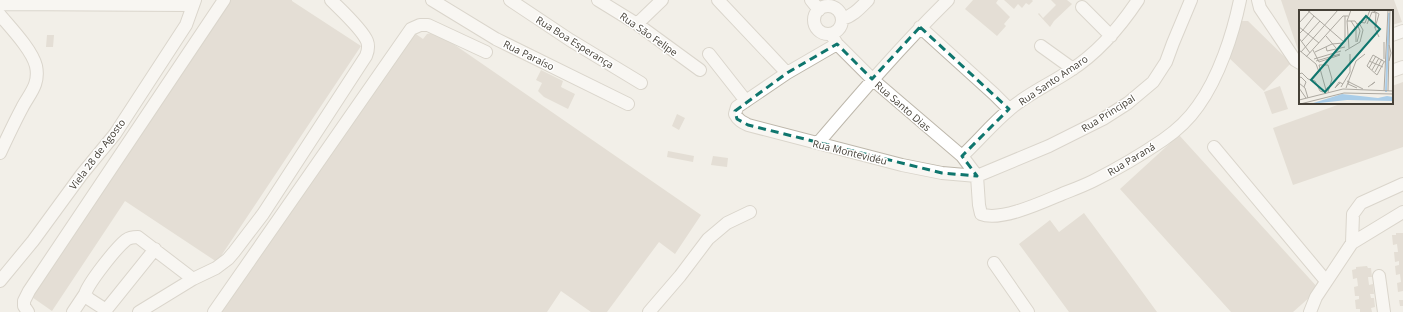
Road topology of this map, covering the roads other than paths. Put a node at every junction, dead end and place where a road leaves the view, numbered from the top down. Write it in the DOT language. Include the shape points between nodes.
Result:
graph roads {
  1 [pos="224,0"];
  2 [pos="331,0"];
  3 [pos="432,0"];
  4 [pos="510,0"];
  5 [pos="598,0"];
  6 [pos="662,0"];
  7 [pos="718,0"];
  8 [pos="811,0"];
  9 [pos="868,0"];
  10 [pos="948,0"];
  11 [pos="1138,0"];
  12 [pos="1191,0"];
  13 [pos="1240,0"];
  14 [pos="1258,0"];
  15 [pos="194,2"];
  16 [pos="831,3"];
  17 [pos="0,4"];
  18 [pos="1082,6"];
  19 [pos="819,10"];
  20 [pos="0,15"];
  21 [pos="842,19"];
  22 [pos="637,24"];
  23 [pos="920,27"];
  24 [pos="1403,31"];
  25 [pos="1393,35"];
  26 [pos="1111,36"];
  27 [pos="834,39"];
  28 [pos="1041,46"];
  29 [pos="486,52"];
  30 [pos="709,54"];
  31 [pos="1299,62"];
  32 [pos="1403,67"];
  33 [pos="1073,69"];
  34 [pos="700,70"];
  35 [pos="1393,70"];
  36 [pos="787,73"];
  37 [pos="872,79"];
  38 [pos="641,83"];
  39 [pos="628,104"];
  40 [pos="741,104"];
  41 [pos="1010,110"];
  42 [pos="818,144"];
  43 [pos="1214,147"];
  44 [pos="0,153"];
  45 [pos="962,156"];
  46 [pos="977,176"];
  47 [pos="1403,184"];
  48 [pos="750,212"];
  49 [pos="1403,212"];
  50 [pos="1352,243"];
  51 [pos="155,249"];
  52 [pos="994,263"];
  53 [pos="1379,276"];
  54 [pos="193,279"];
  55 [pos="0,281"];
  56 [pos="1326,281"];
  57 [pos="85,294"];
  58 [pos="106,311"];
  59 [pos="28,312"];
  60 [pos="74,312"];
  61 [pos="140,312"];
  62 [pos="214,312"];
  63 [pos="649,312"];
  64 [pos="1028,312"];
  65 [pos="1310,312"];
  66 [pos="1384,312"];
  1 -- 59 [label="street" via="29,291 24,301"];
  2 -- 54 [label="street" via="364,35 368,46 366,56 241,244 216,268"];
  3 -- 39 [label="street, Rua Paraíso" via="496,39"];
  4 -- 38 [label="street, Rua Boa Esperança"];
  5 -- 22 [label="street, Rua São Felipe"];
  6 -- 22 [label="street"];
  7 -- 36 [label="street"];
  8 -- 19 [label="street"];
  9 -- 21 [label="street" via="856,12"];
  10 -- 23 [label="street"];
  11 -- 26 [label="street, Rua Santo Amaro"];
  12 -- 46 [label="street, Rua Principal" via="1166,62 1153,82 1128,103 1049,146"];
  13 -- 46 [label="street, Rua Paraná" via="1232,31 1212,84 1188,118 1164,139 1092,182 1022,210 1004,214 981,214"];
  14 -- 31 [label="street" via="1260,8"];
  15 -- 17 [label="street"];
  15 -- 55 [label="street, Viela 28 de Agosto" via="186,24 115,134"];
  16 -- 19 [label="street"];
  16 -- 21 [label="street"];
  18 -- 26 [label="street"];
  19 -- 27 [label="street" via="815,19 816,28"];
  20 -- 44 [label="street" via="28,49 36,66 36,82"];
  21 -- 27 [label="street"];
  22 -- 34 [label="street, Rua São Felipe"];
  23 -- 37 [label="street"];
  23 -- 41 [label="street"];
  24 -- 25 [label="street"];
  26 -- 33 [label="street, Rua Santo Amaro"];
  27 -- 36 [label="street"];
  27 -- 37 [label="street, Rua Santo Dias"];
  28 -- 33 [label="street"];
  29 -- 62 [label="street" via="428,25 411,29"];
  30 -- 40 [label="street"];
  32 -- 35 [label="street"];
  33 -- 41 [label="street, Rua Santo Amaro"];
  36 -- 40 [label="street"];
  37 -- 42 [label="street"];
  37 -- 45 [label="street, Rua Santo Dias"];
  40 -- 42 [label="street, Rua Montevidéu" via="735,114 741,122"];
  41 -- 45 [label="street, Rua Santo Amaro"];
  42 -- 46 [label="street, Rua Montevidéu" via="942,173"];
  43 -- 56 [label="street"];
  45 -- 46 [label="street, Rua Santo Dias"];
  47 -- 50 [label="street" via="1361,203 1353,214"];
  48 -- 63 [label="street" via="727,223 708,239"];
  49 -- 50 [label="street"];
  50 -- 56 [label="street"];
  51 -- 54 [label="street"];
  51 -- 57 [label="street" via="138,238 131,237 126,240 98,273"];
  51 -- 58 [label="street"];
  52 -- 64 [label="street"];
  53 -- 66 [label="street"];
  54 -- 61 [label="street"];
  56 -- 65 [label="street"];
  57 -- 58 [label="street"];
  57 -- 60 [label="street"];
}
